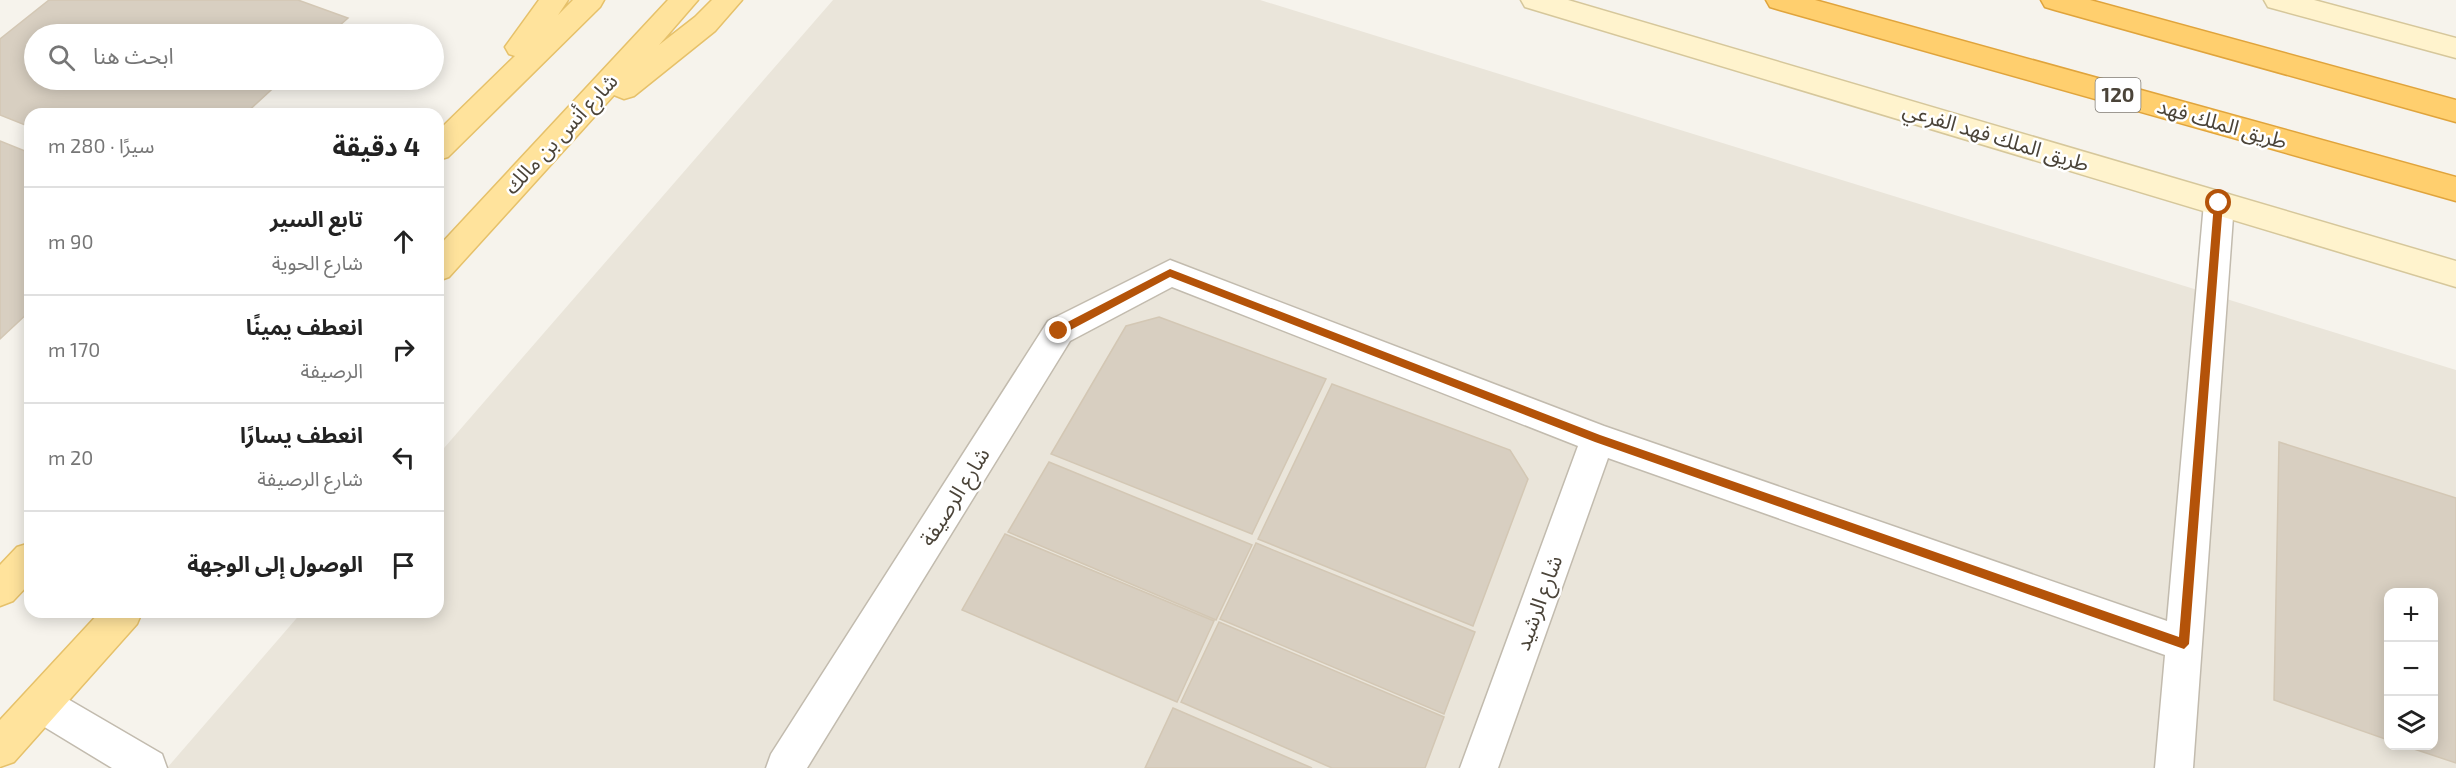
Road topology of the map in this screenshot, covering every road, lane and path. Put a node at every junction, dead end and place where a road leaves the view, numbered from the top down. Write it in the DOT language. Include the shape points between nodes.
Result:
graph roads {
  1 [pos="554,0"];
  2 [pos="590,0"];
  3 [pos="684,0"];
  4 [pos="728,0"];
  5 [pos="1535,0"];
  6 [pos="1780,0"];
  7 [pos="2055,0"];
  8 [pos="2278,0"];
  9 [pos="2456,48"];
  10 [pos="2456,111"];
  11 [pos="466,120"];
  12 [pos="444,142"];
  13 [pos="541,155"];
  14 [pos="2456,189"];
  15 [pos="2219,203"];
  16 [pos="444,261"];
  17 [pos="2456,274"];
  18 [pos="1598,439"];
  19 [pos="24,565"];
  20 [pos="1,588"];
  21 [pos="119,618"];
  22 [pos="2184,644"];
  23 [pos="41,704"];
  24 [pos="0,748"];
  25 [pos="148,768"];
  26 [pos="785,768"];
  27 [pos="1479,768"];
  28 [pos="2174,768"];
  1 -- 11 [label="main road"];
  2 -- 11 [label="main road"];
  3 -- 13 [label="main road, شارع أنس بن مالك"];
  4 -- 13 [label="main road" via="705,24"];
  5 -- 15 [label="main road, طريق الملك فهد الفرعي"];
  6 -- 14 [label="highway, طريق الملك فهد / 120"];
  7 -- 10 [label="highway"];
  8 -- 9 [label="main road"];
  11 -- 12 [label="main road"];
  13 -- 16 [label="main road, شارع أنس بن مالك"];
  15 -- 17 [label="main road, طريق الملك فهد الفرعي"];
  15 -- 22 [label="street"];
  18 -- 22 [label="street"];
  18 -- 26 [label="street, شارع الرصيفة" via="1170,273 1059,331"];
  18 -- 27 [label="street, شارع الرشيد"];
  19 -- 20 [label="main road"];
  21 -- 23 [label="main road"];
  22 -- 28 [label="street"];
  23 -- 24 [label="main road"];
  23 -- 25 [label="street"];
}
